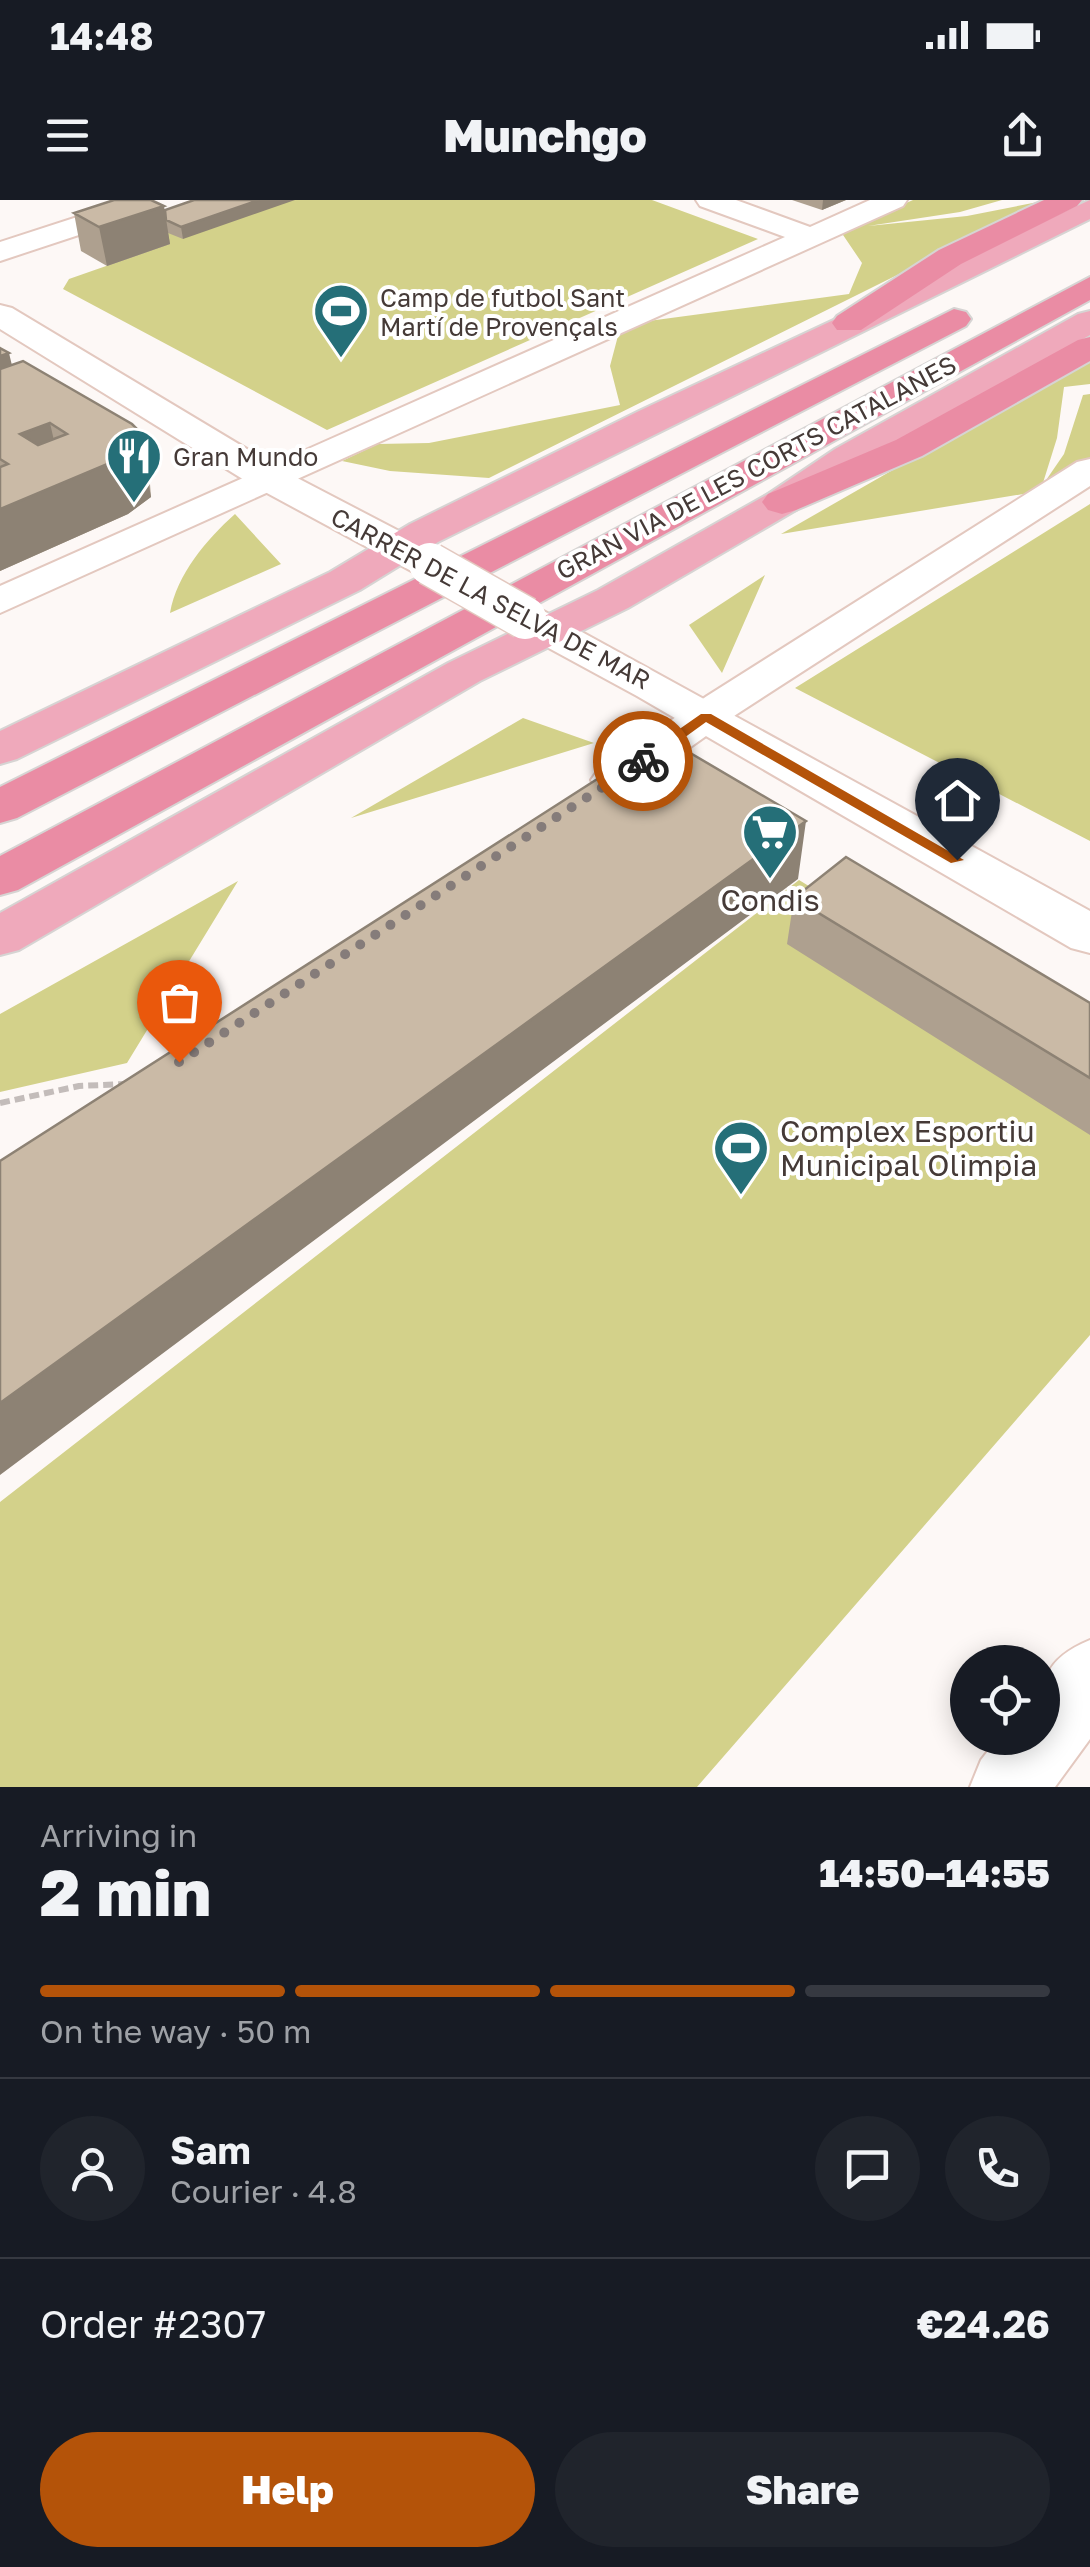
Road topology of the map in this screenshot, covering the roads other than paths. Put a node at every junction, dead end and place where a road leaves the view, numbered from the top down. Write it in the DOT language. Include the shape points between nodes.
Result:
graph roads {
  1 [pos="710,200"];
  2 [pos="893,200"];
  3 [pos="1067,200"];
  4 [pos="139,206"];
  5 [pos="1090,208"];
  6 [pos="105,218"];
  7 [pos="810,237"];
  8 [pos="0,252"];
  9 [pos="1090,286"];
  10 [pos="986,302"];
  11 [pos="0,315"];
  12 [pos="1090,321"];
  13 [pos="849,323"];
  14 [pos="1090,347"];
  15 [pos="1090,470"];
  16 [pos="268,478"];
  17 [pos="782,502"];
  18 [pos="416,555"];
  19 [pos="0,601"];
  20 [pos="538,625"];
  21 [pos="706,716"];
  22 [pos="0,749"];
  23 [pos="0,807"];
  24 [pos="570,808"];
  25 [pos="0,878"];
  26 [pos="1090,935"];
  27 [pos="0,937"];
  28 [pos="1090,1677"];
  29 [pos="1008,1787"];
  1 -- 7 [label="street"];
  2 -- 7 [label="street"];
  3 -- 13 [label="highway" via="950,257"];
  4 -- 6 [label="street"];
  5 -- 13 [label="main road"];
  6 -- 8 [label="street"];
  7 -- 16 [label="street"];
  9 -- 25 [label="highway, GRAN VIA DE LES CORTS CATALANES"];
  10 -- 23 [label="highway, GRAN VIA DE LES CORTS CATALANES"];
  11 -- 16 [label="street, CARRER DE LA SELVA DE MAR"];
  12 -- 17 [label="main road" via="848,456"];
  13 -- 18 [label="main road"];
  14 -- 17 [label="highway" via="909,448"];
  15 -- 21 [label="street"];
  16 -- 18 [label="street, CARRER DE LA SELVA DE MAR"];
  16 -- 19 [label="street"];
  17 -- 20 [label="main road"];
  18 -- 20 [label="street, CARRER DE LA SELVA DE MAR, bridge"];
  18 -- 22 [label="main road" via="345,581"];
  20 -- 21 [label="street, CARRER DE LA SELVA DE MAR"];
  20 -- 27 [label="main road"];
  21 -- 24 [label="street"];
  21 -- 26 [label="street, CARRER DE LA SELVA DE MAR"];
  28 -- 29 [label="street"];
}
